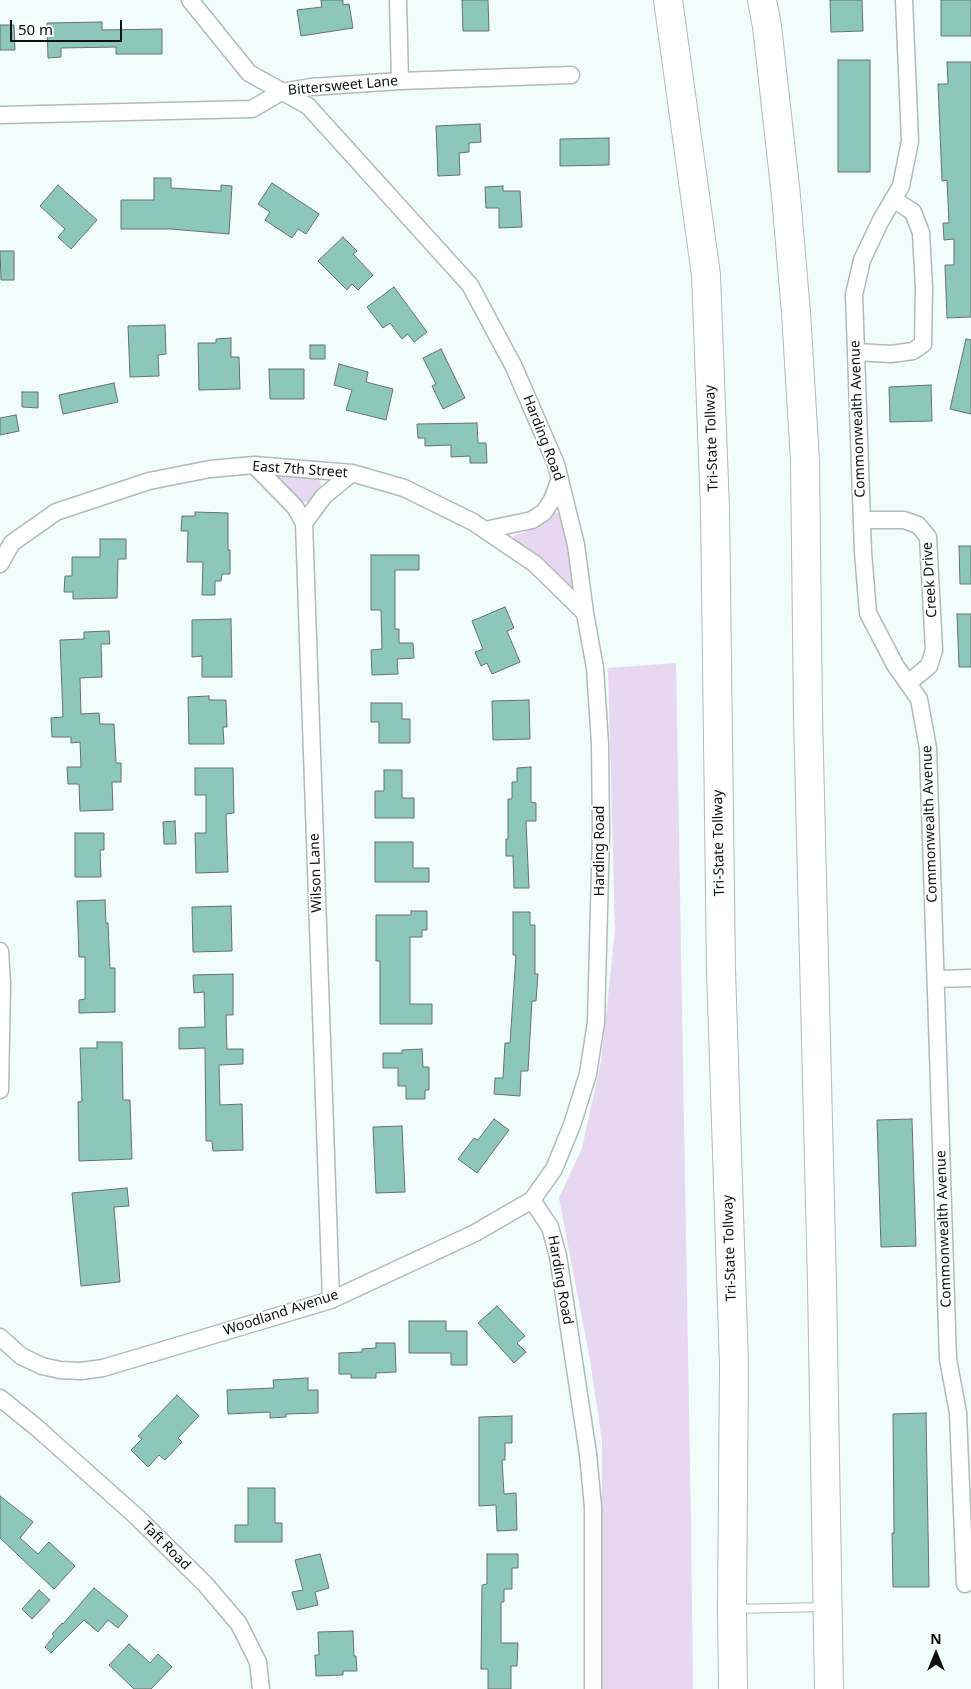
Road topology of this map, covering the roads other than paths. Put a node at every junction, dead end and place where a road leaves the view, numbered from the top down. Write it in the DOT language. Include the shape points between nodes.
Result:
graph roads {
  1 [pos="190,0"];
  2 [pos="398,0"];
  3 [pos="668,0"];
  4 [pos="762,0"];
  5 [pos="904,0"];
  6 [pos="571,75"];
  7 [pos="400,81"];
  8 [pos="281,92"];
  9 [pos="0,115"];
  10 [pos="893,199"];
  11 [pos="856,352"];
  12 [pos="254,465"];
  13 [pos="352,473"];
  14 [pos="560,479"];
  15 [pos="862,520"];
  16 [pos="304,523"];
  17 [pos="484,530"];
  18 [pos="0,564"];
  19 [pos="585,613"];
  20 [pos="908,683"];
  21 [pos="0,951"];
  22 [pos="971,978"];
  23 [pos="936,979"];
  24 [pos="0,1090"];
  25 [pos="532,1200"];
  26 [pos="331,1300"];
  27 [pos="0,1337"];
  28 [pos="0,1398"];
  29 [pos="965,1584"];
  30 [pos="827,1607"];
  31 [pos="732,1609"];
  32 [pos="261,1689"];
  33 [pos="593,1689"];
  34 [pos="734,1689"];
  35 [pos="829,1689"];
  1 -- 8 [label="street, Harding Road" via="249,73"];
  2 -- 7 [label="street"];
  3 -- 31 [label="highway, Tri-State Tollway" via="706,275 714,509 721,960 734,1365"];
  4 -- 30 [label="highway" via="786,196 805,461"];
  5 -- 10 [label="street, Commonwealth Avenue" via="910,140 901,186"];
  6 -- 7 [label="street, Bittersweet Lane"];
  7 -- 8 [label="street, Bittersweet Lane"];
  8 -- 9 [label="street, Bittersweet Lane" via="252,109"];
  8 -- 14 [label="street, Harding Road" via="308,106 470,285 514,367"];
  10 -- 11 [label="street, Commonwealth Avenue" via="862,260 854,295"];
  10 -- 11 [label="street" via="913,212 921,233 923,344 913,352"];
  11 -- 15 [label="street, Commonwealth Avenue"];
  12 -- 13 [label="street, East 7th Street"];
  12 -- 16 [label="street" via="295,507"];
  12 -- 18 [label="street, East 7th Street" via="210,469 150,481 56,512 12,544"];
  13 -- 16 [label="street" via="324,496"];
  13 -- 17 [label="street, East 7th Street" via="404,488"];
  14 -- 17 [label="street" via="544,512 532,520"];
  14 -- 19 [label="street, Harding Road" via="576,545"];
  15 -- 20 [label="street, Commonwealth Avenue" via="868,613 894,665"];
  15 -- 20 [label="street, Creek Drive" via="904,520 918,525 928,537 934,650 929,666"];
  16 -- 26 [label="street, Wilson Lane"];
  17 -- 19 [label="street, East 7th Street" via="536,564"];
  19 -- 25 [label="street, Harding Road" via="595,668 600,744 596,1022 588,1074 572,1125 554,1169"];
  20 -- 23 [label="street, Commonwealth Avenue" via="919,699 928,748"];
  21 -- 24 [label="street"];
  22 -- 23 [label="street"];
  23 -- 29 [label="street, Commonwealth Avenue" via="948,1359 958,1413"];
  25 -- 26 [label="street, Woodland Avenue" via="475,1233"];
  25 -- 33 [label="street, Harding Road" via="550,1228 558,1256 588,1454 593,1507"];
  26 -- 27 [label="street, Woodland Avenue" via="103,1368 81,1371 42,1366 21,1356"];
  28 -- 32 [label="street, Taft Road" via="137,1517 205,1584 239,1624 258,1662"];
  30 -- 31 [label="lane"];
  30 -- 35 [label="highway"];
  31 -- 34 [label="highway, Tri-State Tollway"];
}
